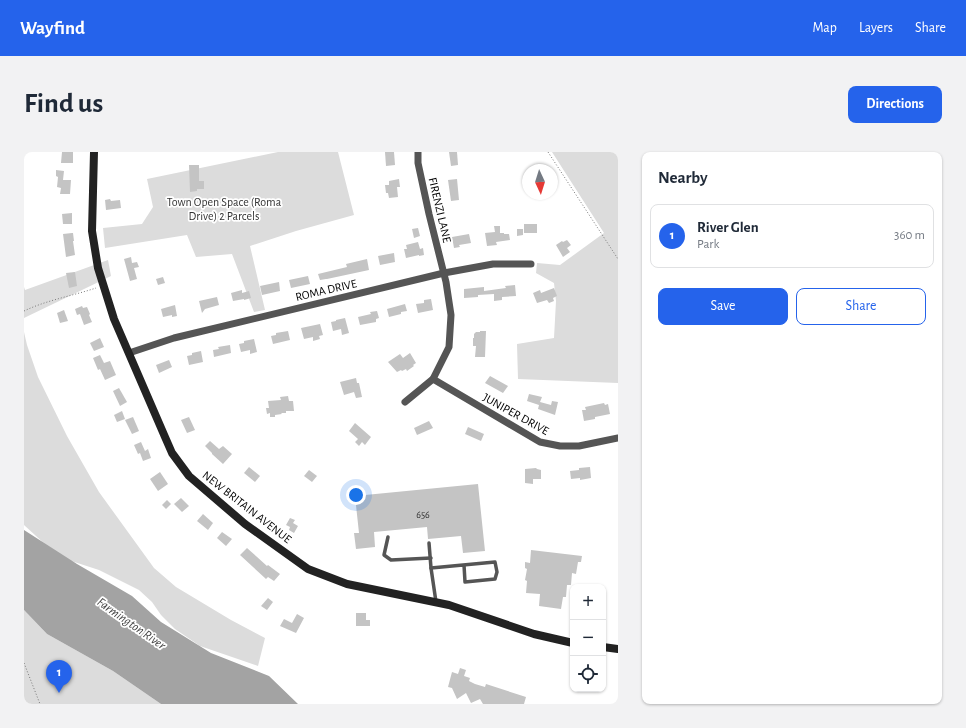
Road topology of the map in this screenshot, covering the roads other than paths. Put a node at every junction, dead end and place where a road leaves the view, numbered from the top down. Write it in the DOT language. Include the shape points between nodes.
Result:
graph roads {
  1 [pos="94,152"];
  2 [pos="418,152"];
  3 [pos="531,264"];
  4 [pos="444,273"];
  5 [pos="129,354"];
  6 [pos="433,379"];
  7 [pos="405,402"];
  8 [pos="618,438"];
  9 [pos="388,537"];
  10 [pos="430,543"];
  11 [pos="431,558"];
  12 [pos="464,565"];
  13 [pos="432,568"];
  14 [pos="436,603"];
  15 [pos="570,642"];
  16 [pos="606,647"];
  17 [pos="618,649"];
  1 -- 5 [label="street, NEW BRITAIN AVENUE" via="92,231 98,268 114,319"];
  2 -- 4 [label="street, FIRENZI LANE" via="418,163"];
  3 -- 4 [label="street, ROMA DRIVE" via="493,264"];
  4 -- 5 [label="street, ROMA DRIVE" via="174,338"];
  4 -- 6 [label="street, FIRENZI LANE" via="451,315 449,347"];
  5 -- 14 [label="street, NEW BRITAIN AVENUE" via="172,453 189,476 245,524 308,569 347,584"];
  6 -- 7 [label="street"];
  6 -- 8 [label="street, JUNIPER DRIVE" via="540,442 580,446"];
  9 -- 11 [label="lane" via="384,555 391,560"];
  10 -- 11 [label="lane"];
  11 -- 13 [label="lane"];
  12 -- 12 [label="lane" via="495,562 495,579 465,582"];
  12 -- 13 [label="lane"];
  13 -- 14 [label="lane"];
  14 -- 15 [label="street, NEW BRITAIN AVENUE" via="534,634"];
  16 -- 17 [label="street"];
}
